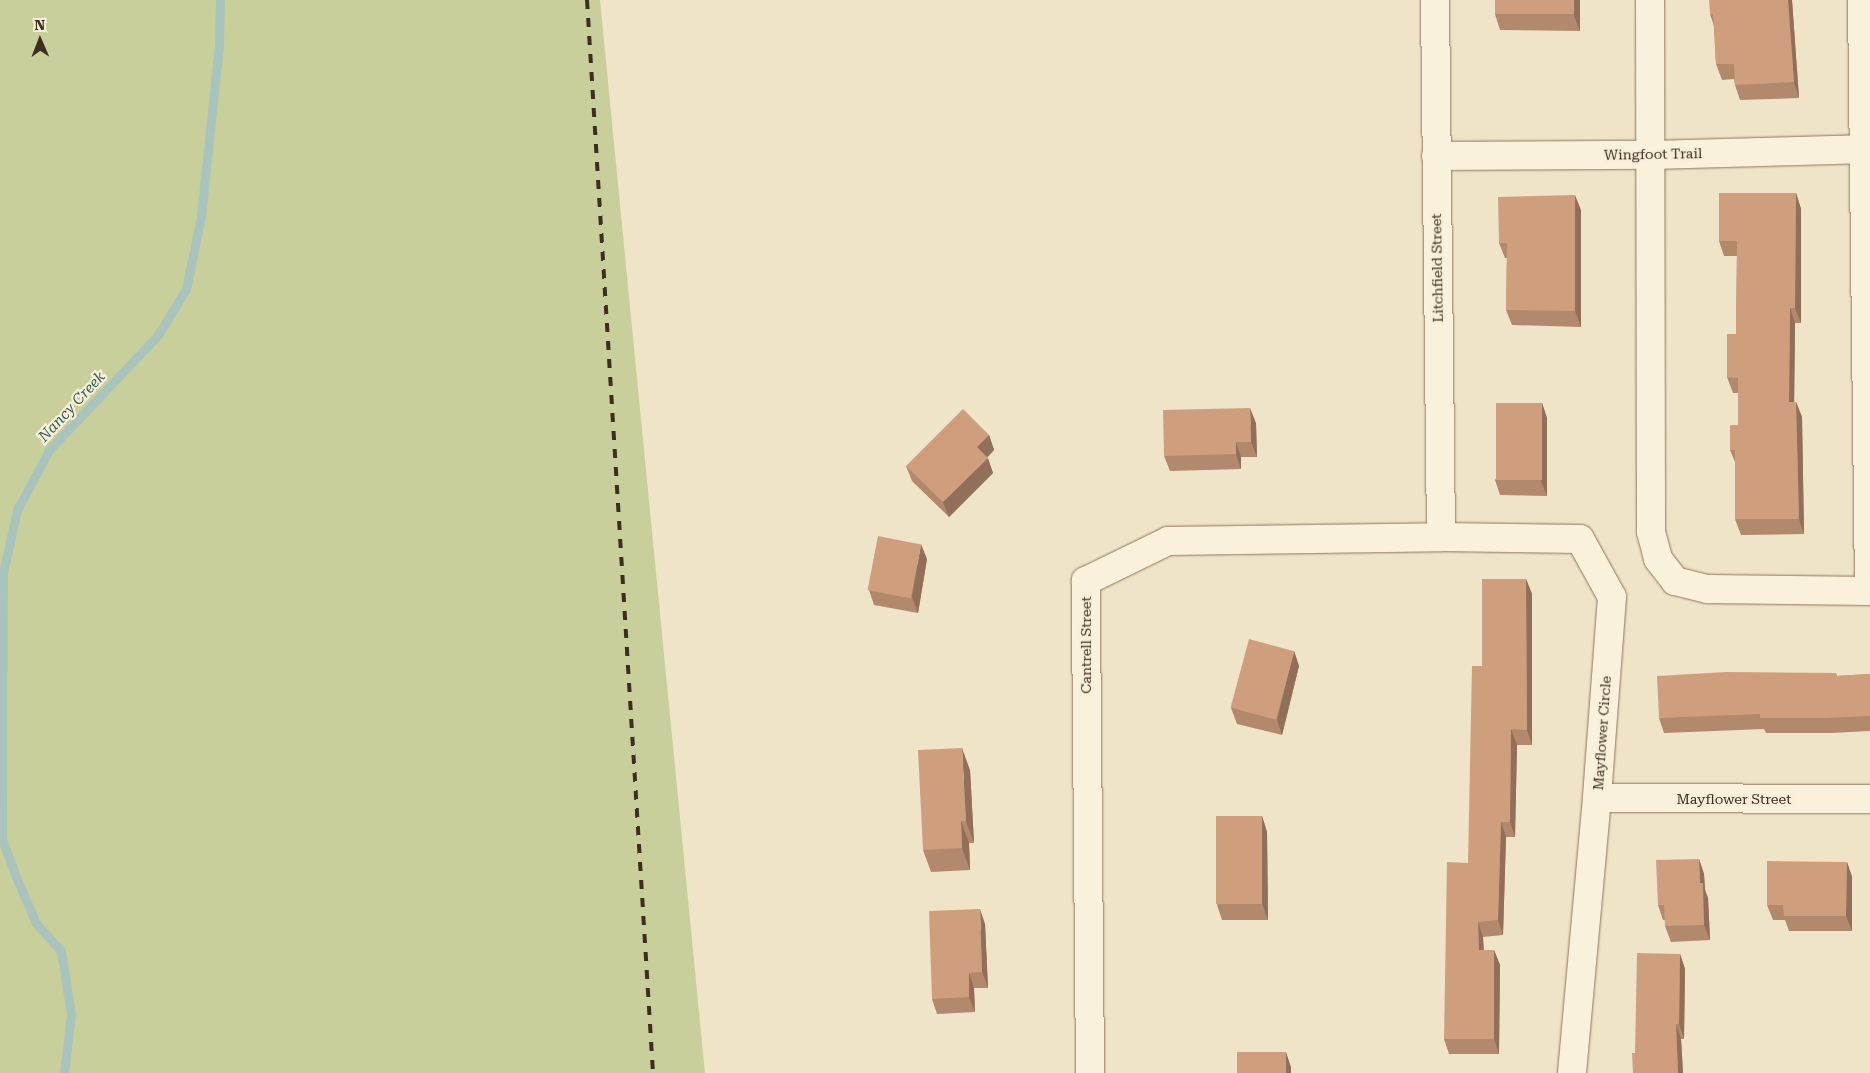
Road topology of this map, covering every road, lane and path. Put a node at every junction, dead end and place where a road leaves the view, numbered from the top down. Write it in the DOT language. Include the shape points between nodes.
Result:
graph roads {
  1 [pos="1435,0"];
  2 [pos="1650,0"];
  3 [pos="1862,0"];
  4 [pos="1867,149"];
  5 [pos="1652,155"];
  6 [pos="1436,156"];
  7 [pos="1441,537"];
  8 [pos="1869,591"];
  9 [pos="1597,798"];
  10 [pos="1870,799"];
  11 [pos="1090,1073"];
  12 [pos="1572,1073"];
  1 -- 6 [label="street, Litchfield Street"];
  2 -- 5 [label="street"];
  3 -- 4 [label="street"];
  4 -- 5 [label="street, Wingfoot Trail"];
  4 -- 8 [label="street"];
  5 -- 6 [label="street, Wingfoot Trail"];
  5 -- 8 [label="street" via="1651,532 1658,559 1676,581 1708,589"];
  6 -- 7 [label="street, Litchfield Street"];
  7 -- 9 [label="street, Mayflower Circle" via="1580,539 1612,597"];
  7 -- 11 [label="street, Cantrell Street" via="1168,542 1086,581"];
  9 -- 10 [label="street, Mayflower Street"];
  9 -- 12 [label="street, Mayflower Circle"];
}
